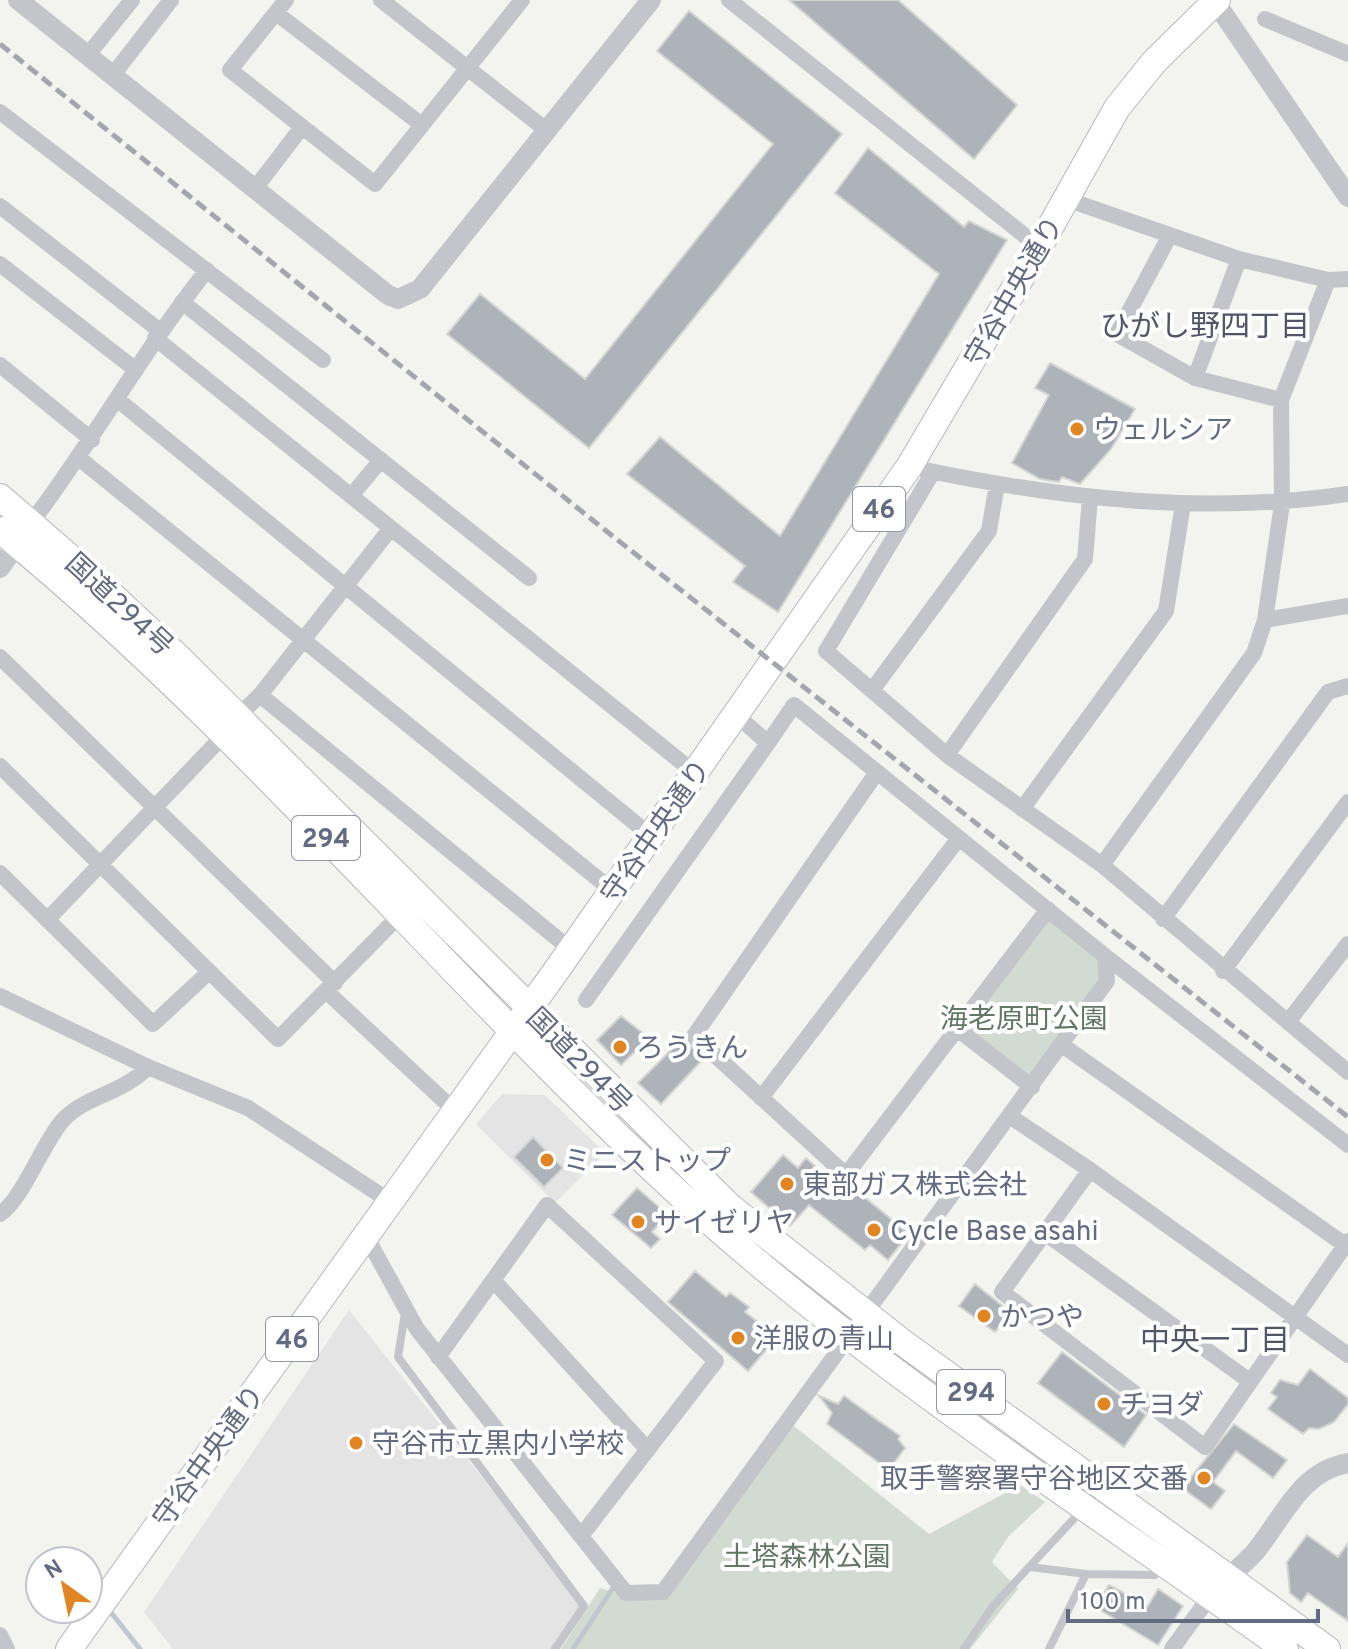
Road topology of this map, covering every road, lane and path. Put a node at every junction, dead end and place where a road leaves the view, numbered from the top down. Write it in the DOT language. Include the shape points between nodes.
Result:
graph roads {
  1 [pos="18,0"];
  2 [pos="132,0"];
  3 [pos="171,0"];
  4 [pos="381,0"];
  5 [pos="522,0"];
  6 [pos="651,0"];
  7 [pos="729,0"];
  8 [pos="1215,1"];
  9 [pos="281,6"];
  10 [pos="400,6"];
  11 [pos="1265,19"];
  12 [pos="1348,54"];
  13 [pos="87,56"];
  14 [pos="467,68"];
  15 [pos="112,76"];
  16 [pos="0,112"];
  17 [pos="422,125"];
  18 [pos="302,127"];
  19 [pos="545,129"];
  20 [pos="254,190"];
  21 [pos="1348,197"];
  22 [pos="1066,199"];
  23 [pos="0,206"];
  24 [pos="1169,237"];
  25 [pos="1039,247"];
  26 [pos="1239,259"];
  27 [pos="0,264"];
  28 [pos="207,270"];
  29 [pos="1348,279"];
  30 [pos="1328,280"];
  31 [pos="182,302"];
  32 [pos="157,334"];
  33 [pos="323,360"];
  34 [pos="0,365"];
  35 [pos="136,370"];
  36 [pos="1195,378"];
  37 [pos="118,400"];
  38 [pos="1281,400"];
  39 [pos="92,440"];
  40 [pos="80,459"];
  41 [pos="381,460"];
  42 [pos="921,470"];
  43 [pos="997,484"];
  44 [pos="1348,494"];
  45 [pos="351,496"];
  46 [pos="0,497"];
  47 [pos="1090,498"];
  48 [pos="1183,504"];
  49 [pos="1282,504"];
  50 [pos="391,528"];
  51 [pos="16,532"];
  52 [pos="0,568"];
  53 [pos="529,578"];
  54 [pos="344,585"];
  55 [pos="1348,606"];
  56 [pos="1265,620"];
  57 [pos="302,639"];
  58 [pos="0,657"];
  59 [pos="1348,686"];
  60 [pos="873,689"];
  61 [pos="260,695"];
  62 [pos="736,715"];
  63 [pos="232,725"];
  64 [pos="768,743"];
  65 [pos="947,755"];
  66 [pos="0,766"];
  67 [pos="877,772"];
  68 [pos="695,773"];
  69 [pos="1348,802"];
  70 [pos="154,808"];
  71 [pos="1022,809"];
  72 [pos="651,836"];
  73 [pos="959,838"];
  74 [pos="100,865"];
  75 [pos="1102,865"];
  76 [pos="0,873"];
  77 [pos="613,891"];
  78 [pos="1048,909"];
  79 [pos="401,914"];
  80 [pos="1163,919"];
  81 [pos="47,920"];
  82 [pos="1348,944"];
  83 [pos="570,949"];
  84 [pos="1105,956"];
  85 [pos="1223,971"];
  86 [pos="209,972"];
  87 [pos="330,987"];
  88 [pos="0,996"];
  89 [pos="586,1000"];
  90 [pos="522,1020"];
  91 [pos="1288,1022"];
  92 [pos="956,1028"];
  93 [pos="1062,1045"];
  94 [pos="148,1067"];
  95 [pos="1348,1072"];
  96 [pos="1032,1087"];
  97 [pos="761,1098"];
  98 [pos="455,1111"];
  99 [pos="1011,1117"];
  100 [pos="1348,1145"];
  101 [pos="1090,1170"];
  102 [pos="391,1202"];
  103 [pos="0,1214"];
  104 [pos="1045,1233"];
  105 [pos="366,1236"];
  106 [pos="1347,1243"];
  107 [pos="493,1280"];
  108 [pos="406,1308"];
  109 [pos="1294,1319"];
  110 [pos="858,1324"];
  111 [pos="1348,1355"];
  112 [pos="438,1357"];
  113 [pos="1248,1380"];
  114 [pos="648,1450"];
  115 [pos="1348,1463"];
  116 [pos="1085,1506"];
  117 [pos="581,1536"];
  118 [pos="1167,1564"];
  119 [pos="1030,1567"];
  120 [pos="1086,1574"];
  121 [pos="1219,1586"];
  122 [pos="0,1635"];
  123 [pos="7,1649"];
  124 [pos="69,1649"];
  125 [pos="555,1649"];
  126 [pos="964,1649"];
  127 [pos="1049,1649"];
  128 [pos="1172,1649"];
  129 [pos="1285,1649"];
  130 [pos="1327,1649"];
  1 -- 13 [label="street"];
  2 -- 13 [label="street"];
  3 -- 15 [label="street"];
  4 -- 10 [label="street"];
  5 -- 14 [label="street"];
  6 -- 19 [label="street"];
  7 -- 25 [label="street"];
  8 -- 21 [label="street"];
  8 -- 22 [label="main road, 守谷中央通り / 46" via="1117,108"];
  9 -- 17 [label="street"];
  9 -- 18 [label="street" via="230,70"];
  10 -- 14 [label="street"];
  11 -- 12 [label="street"];
  13 -- 15 [label="street"];
  14 -- 17 [label="street"];
  14 -- 19 [label="street"];
  15 -- 20 [label="street"];
  16 -- 28 [label="street"];
  17 -- 18 [label="street" via="375,184"];
  18 -- 20 [label="street"];
  19 -- 20 [label="street" via="420,289 398,299"];
  22 -- 24 [label="street"];
  22 -- 25 [label="main road, 守谷中央通り / 46"];
  23 -- 32 [label="street"];
  24 -- 26 [label="street"];
  24 -- 36 [label="street" via="1117,334"];
  25 -- 42 [label="main road, 守谷中央通り / 46"];
  26 -- 30 [label="street"];
  26 -- 36 [label="street"];
  27 -- 35 [label="street"];
  28 -- 31 [label="street"];
  28 -- 33 [label="street"];
  29 -- 30 [label="street"];
  30 -- 38 [label="street"];
  31 -- 32 [label="street"];
  31 -- 41 [label="street"];
  32 -- 35 [label="street"];
  32 -- 45 [label="street"];
  34 -- 39 [label="street"];
  35 -- 37 [label="street"];
  36 -- 38 [label="street"];
  37 -- 39 [label="street"];
  37 -- 54 [label="street"];
  38 -- 49 [label="street"];
  39 -- 40 [label="street"];
  40 -- 51 [label="street"];
  40 -- 57 [label="street"];
  41 -- 45 [label="street"];
  41 -- 53 [label="street"];
  42 -- 43 [label="street"];
  42 -- 60 [label="street" via="826,651"];
  42 -- 62 [label="main road, 守谷中央通り / 46"];
  43 -- 47 [label="street"];
  43 -- 60 [label="street" via="989,531"];
  44 -- 49 [label="street"];
  45 -- 50 [label="street"];
  46 -- 51 [label="main road, 国道294号 / 294"];
  47 -- 48 [label="street"];
  47 -- 65 [label="street" via="1085,559"];
  48 -- 49 [label="street"];
  48 -- 71 [label="street" via="1166,611"];
  49 -- 56 [label="street"];
  50 -- 54 [label="street"];
  50 -- 68 [label="street"];
  51 -- 52 [label="street"];
  51 -- 63 [label="main road, 国道294号 / 294" via="135,615"];
  54 -- 57 [label="street"];
  54 -- 72 [label="street"];
  55 -- 56 [label="street"];
  56 -- 75 [label="street" via="1254,653"];
  57 -- 61 [label="street"];
  57 -- 77 [label="street"];
  58 -- 70 [label="street"];
  59 -- 80 [label="street" via="1328,692"];
  60 -- 65 [label="street"];
  61 -- 63 [label="street"];
  61 -- 83 [label="street"];
  62 -- 64 [label="street"];
  62 -- 68 [label="main road, 守谷中央通り / 46"];
  63 -- 70 [label="street"];
  63 -- 79 [label="main road, 国道294号 / 294"];
  63 -- 90 [label="main road, 国道294号 / 294"];
  64 -- 67 [label="street" via="794,705"];
  64 -- 89 [label="street"];
  65 -- 71 [label="street"];
  66 -- 74 [label="street"];
  67 -- 73 [label="street"];
  67 -- 97 [label="street" via="694,1036"];
  68 -- 72 [label="main road, 守谷中央通り / 46"];
  69 -- 85 [label="street"];
  70 -- 74 [label="street"];
  70 -- 87 [label="street"];
  71 -- 75 [label="street"];
  72 -- 77 [label="main road, 守谷中央通り / 46"];
  73 -- 78 [label="street"];
  73 -- 97 [label="street"];
  74 -- 81 [label="street"];
  74 -- 86 [label="street"];
  75 -- 80 [label="street"];
  76 -- 81 [label="street"];
  77 -- 83 [label="main road, 守谷中央通り / 46"];
  78 -- 84 [label="street"];
  78 -- 92 [label="street"];
  79 -- 87 [label="street"];
  79 -- 90 [label="main road, 国道294号 / 294"];
  80 -- 85 [label="street"];
  81 -- 86 [label="street" via="153,1024"];
  82 -- 91 [label="street"];
  83 -- 90 [label="main road, 守谷中央通り / 46"];
  84 -- 93 [label="street" via="1107,981"];
  84 -- 100 [label="street"];
  85 -- 91 [label="street"];
  86 -- 87 [label="street" via="278,1039"];
  87 -- 98 [label="street"];
  88 -- 94 [label="street"];
  90 -- 98 [label="main road, 守谷中央通り / 46"];
  90 -- 110 [label="main road, 国道294号 / 294"];
  91 -- 95 [label="street"];
  92 -- 96 [label="street"];
  92 -- 97 [label="street" via="846,1175"];
  93 -- 96 [label="street"];
  93 -- 106 [label="street"];
  94 -- 102 [label="street" via="248,1108"];
  94 -- 103 [label="street" via="132,1084 64,1119"];
  96 -- 99 [label="street"];
  98 -- 102 [label="main road, 守谷中央通り / 46"];
  99 -- 101 [label="street"];
  99 -- 110 [label="street"];
  101 -- 104 [label="street"];
  101 -- 109 [label="street"];
  102 -- 105 [label="main road, 守谷中央通り / 46"];
  104 -- 113 [label="street"];
  104 -- 113 [label="street" via="1002,1292 1205,1447"];
  105 -- 108 [label="street"];
  105 -- 124 [label="main road, 守谷中央通り / 46"];
  106 -- 109 [label="street"];
  107 -- 112 [label="street"];
  107 -- 114 [label="street"];
  107 -- 114 [label="street" via="547,1205 716,1361"];
  108 -- 112 [label="street"];
  108 -- 125 [label="lane" via="398,1357 584,1606"];
  109 -- 111 [label="street"];
  109 -- 113 [label="street"];
  110 -- 116 [label="main road, 国道294号 / 294"];
  110 -- 117 [label="street" via="663,1592 626,1593"];
  110 -- 121 [label="main road, 国道294号 / 294"];
  112 -- 117 [label="street"];
  114 -- 117 [label="street"];
  115 -- 121 [label="street" via="1333,1465 1305,1483 1252,1555"];
  116 -- 118 [label="main road, 国道294号 / 294"];
  116 -- 119 [label="lane"];
  118 -- 120 [label="lane" via="1155,1575"];
  118 -- 121 [label="main road, 国道294号 / 294"];
  119 -- 120 [label="lane"];
  119 -- 126 [label="lane" via="993,1606"];
  120 -- 127 [label="lane"];
  121 -- 128 [label="street"];
  121 -- 129 [label="main road, 国道294号 / 294"];
  121 -- 130 [label="main road, 国道294号 / 294"];
  122 -- 123 [label="street"];
}
